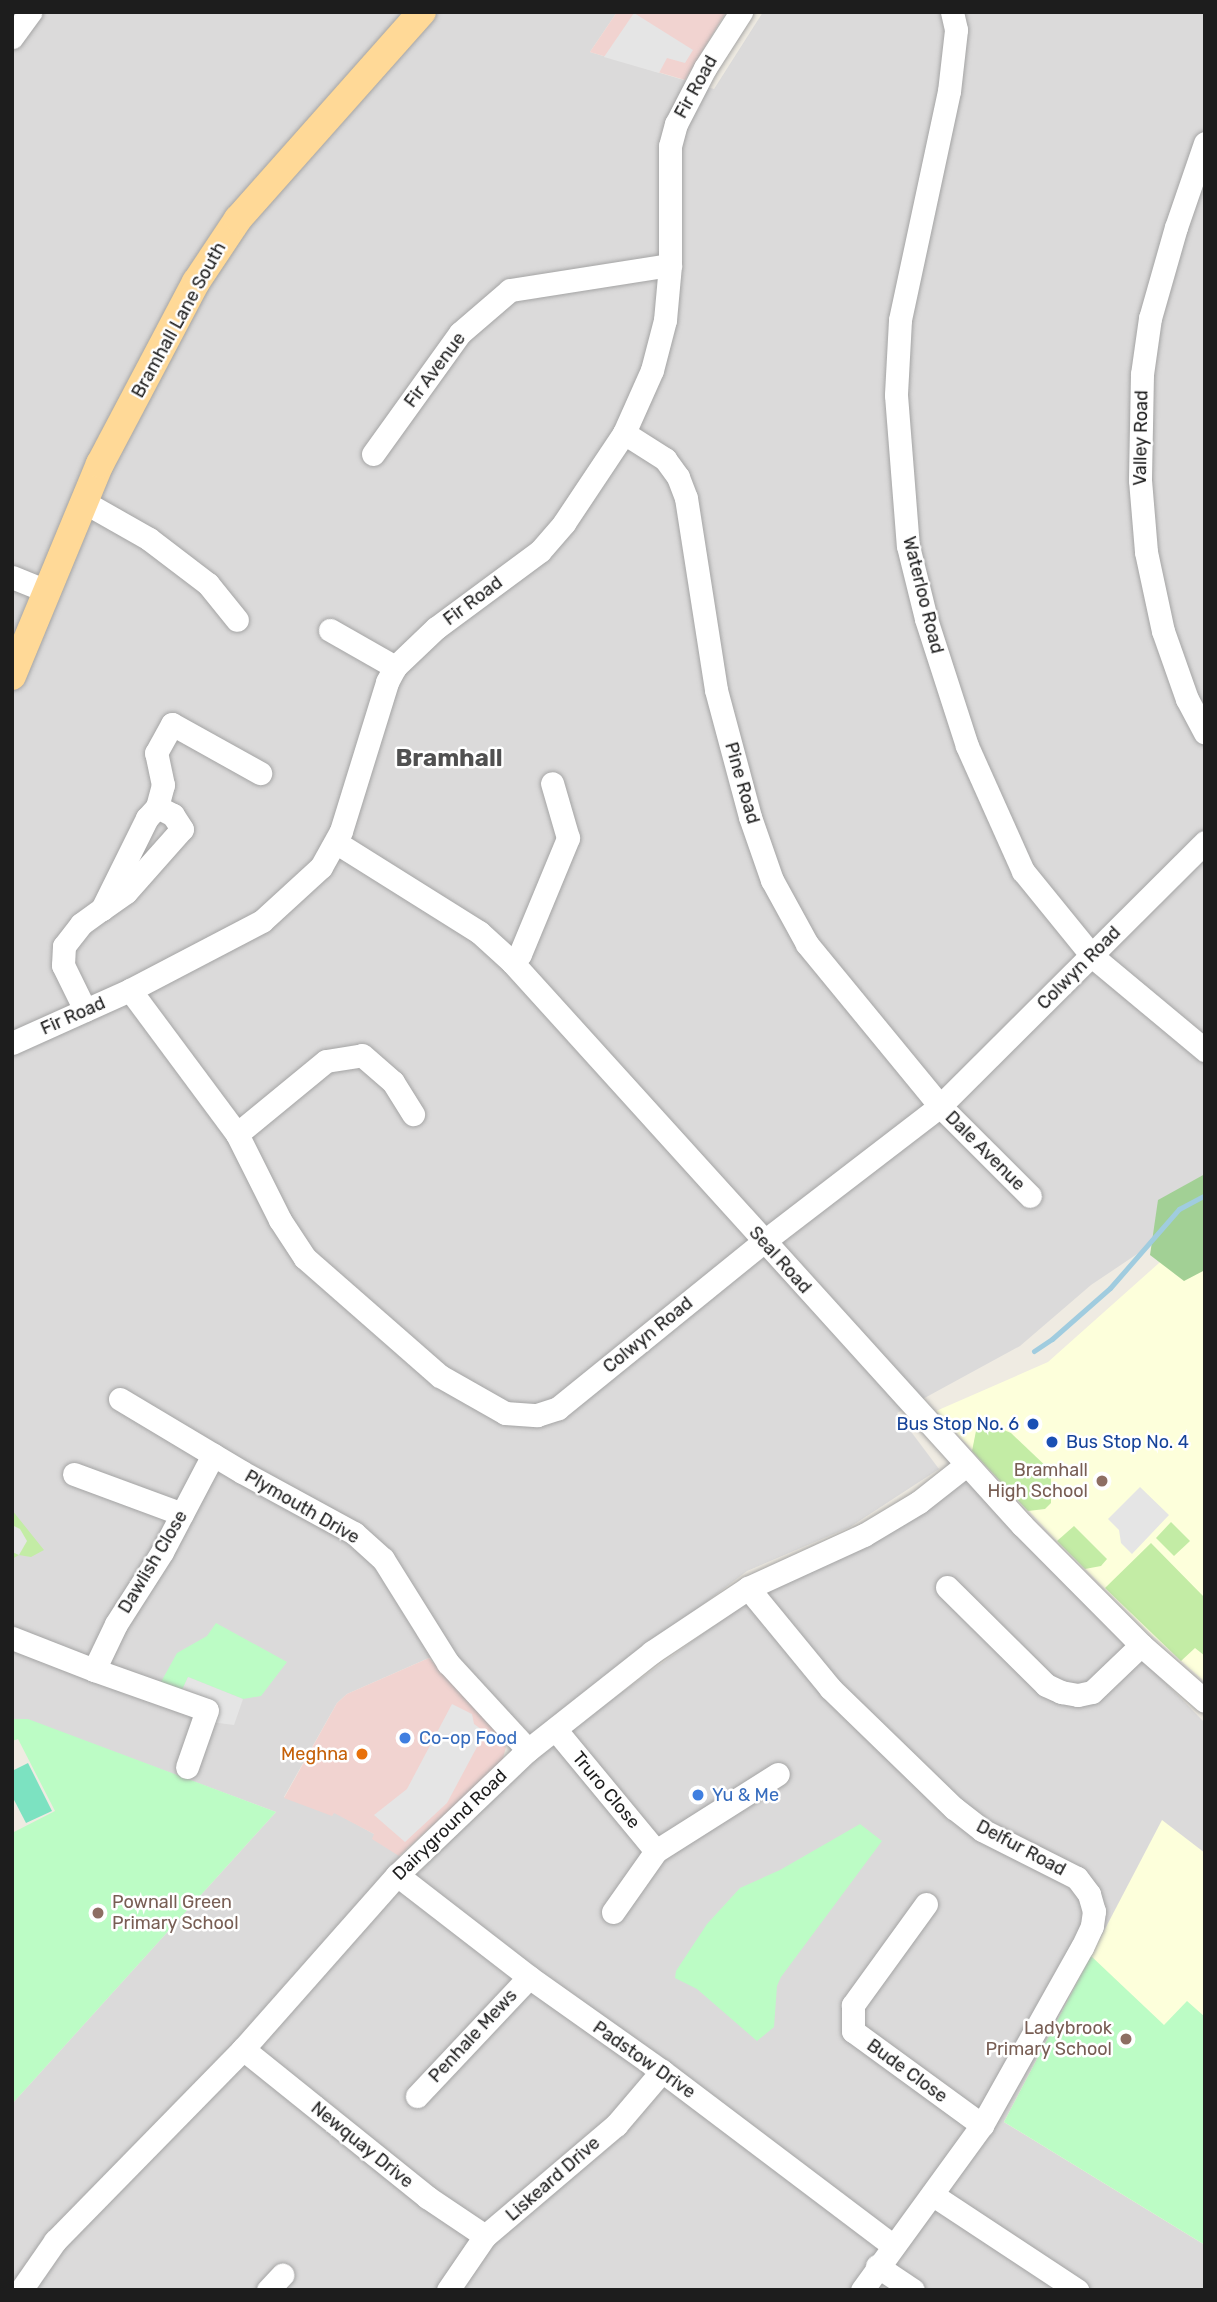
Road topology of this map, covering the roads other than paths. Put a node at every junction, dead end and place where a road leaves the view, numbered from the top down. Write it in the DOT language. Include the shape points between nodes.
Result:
graph roads {
  1 [pos="30,12"];
  2 [pos="422,12"];
  3 [pos="741,12"];
  4 [pos="952,12"];
  5 [pos="12,37"];
  6 [pos="1205,142"];
  7 [pos="670,265"];
  8 [pos="624,433"];
  9 [pos="373,454"];
  10 [pos="84,502"];
  11 [pos="12,578"];
  12 [pos="46,591"];
  13 [pos="237,620"];
  14 [pos="330,630"];
  15 [pos="395,667"];
  16 [pos="12,676"];
  17 [pos="1205,733"];
  18 [pos="260,773"];
  19 [pos="552,783"];
  20 [pos="157,807"];
  21 [pos="1205,842"];
  22 [pos="337,843"];
  23 [pos="102,909"];
  24 [pos="1092,956"];
  25 [pos="512,962"];
  26 [pos="130,990"];
  27 [pos="85,1010"];
  28 [pos="12,1043"];
  29 [pos="1205,1050"];
  30 [pos="940,1106"];
  31 [pos="413,1114"];
  32 [pos="237,1134"];
  33 [pos="1030,1196"];
  34 [pos="763,1242"];
  35 [pos="120,1399"];
  36 [pos="213,1455"];
  37 [pos="966,1465"];
  38 [pos="74,1474"];
  39 [pos="182,1514"];
  40 [pos="947,1587"];
  41 [pos="748,1588"];
  42 [pos="12,1638"];
  43 [pos="1141,1644"];
  44 [pos="94,1670"];
  45 [pos="1205,1701"];
  46 [pos="555,1729"];
  47 [pos="528,1750"];
  48 [pos="187,1767"];
  49 [pos="778,1774"];
  50 [pos="656,1852"];
  51 [pos="397,1875"];
  52 [pos="926,1904"];
  53 [pos="613,1912"];
  54 [pos="528,1977"];
  55 [pos="243,2049"];
  56 [pos="662,2071"];
  57 [pos="417,2096"];
  58 [pos="982,2125"];
  59 [pos="933,2195"];
  60 [pos="485,2236"];
  61 [pos="892,2245"];
  62 [pos="877,2266"];
  63 [pos="21,2290"];
  64 [pos="448,2290"];
  65 [pos="862,2290"];
  66 [pos="913,2290"];
  67 [pos="1077,2290"];
  1 -- 5 [label="street"];
  2 -- 10 [label="main road, Bramhall Lane South" via="238,219 215,251"];
  3 -- 7 [label="street, Fir Road" via="676,124 668,171"];
  4 -- 24 [label="street, Waterloo Road" via="956,30 949,91 900,320 896,395 908,546 967,746 1006,841 1030,881"];
  6 -- 17 [label="street, Valley Road" via="1150,318 1142,374 1140,480 1146,552 1163,631 1183,689"];
  7 -- 8 [label="street, Fir Road" via="659,346"];
  7 -- 9 [label="street, Fir Avenue" via="510,290 460,333"];
  8 -- 15 [label="street, Fir Road" via="540,551 436,628"];
  8 -- 30 [label="street, Pine Road" via="665,459 686,498 716,690 772,880 807,944"];
  10 -- 12 [label="main road, Bramhall Lane South"];
  10 -- 13 [label="street" via="149,539 208,584"];
  11 -- 12 [label="street"];
  12 -- 16 [label="main road, Bramhall Lane South"];
  14 -- 15 [label="street"];
  15 -- 22 [label="street, Fir Road"];
  18 -- 20 [label="street" via="172,724 156,753 163,785"];
  19 -- 25 [label="street" via="568,838 520,954"];
  20 -- 23 [label="street" via="147,818"];
  20 -- 23 [label="street" via="173,815 182,829 126,892"];
  21 -- 24 [label="street, Colwyn Road"];
  22 -- 25 [label="street, Seal Road" via="479,932"];
  22 -- 26 [label="street, Fir Road" via="321,867 262,920"];
  23 -- 27 [label="street" via="81,924 64,946 63,965"];
  24 -- 29 [label="street, Waterloo Road"];
  24 -- 30 [label="street, Colwyn Road"];
  25 -- 34 [label="street, Seal Road"];
  26 -- 27 [label="street, Fir Road"];
  26 -- 32 [label="street, Colwyn Road"];
  27 -- 28 [label="street, Fir Road"];
  30 -- 33 [label="street, Dale Avenue"];
  30 -- 34 [label="street, Colwyn Road"];
  31 -- 32 [label="street" via="393,1082 362,1055 326,1061"];
  32 -- 34 [label="street, Colwyn Road" via="280,1220 305,1258 440,1376 515,1415 537,1415 558,1408"];
  34 -- 37 [label="street, Seal Road"];
  35 -- 36 [label="street, Plymouth Drive"];
  36 -- 39 [label="street, Dawlish Close"];
  36 -- 47 [label="street, Plymouth Drive" via="354,1533 383,1559 448,1663"];
  37 -- 41 [label="street, Dairyground Road" via="919,1502 864,1535"];
  37 -- 43 [label="street, Seal Road"];
  38 -- 39 [label="street"];
  39 -- 44 [label="street, Dawlish Close"];
  40 -- 43 [label="street" via="1046,1685 1061,1692 1092,1692"];
  41 -- 46 [label="street, Dairyground Road" via="652,1652"];
  41 -- 58 [label="street, Delfur Road" via="830,1688 954,1808 982,1830 1077,1878 1089,1894 1092,1926"];
  42 -- 44 [label="street"];
  43 -- 45 [label="street, Seal Road"];
  44 -- 48 [label="street" via="207,1710"];
  46 -- 47 [label="street, Dairyground Road"];
  46 -- 50 [label="street, Truro Close"];
  47 -- 51 [label="street, Dairyground Road"];
  49 -- 50 [label="street"];
  50 -- 53 [label="street"];
  51 -- 54 [label="street, Padstow Drive"];
  51 -- 55 [label="street, Dairyground Road"];
  52 -- 58 [label="street, Bude Close" via="853,2005 853,2032"];
  54 -- 56 [label="street, Padstow Drive"];
  54 -- 57 [label="street, Penhale Mews"];
  55 -- 60 [label="street, Newquay Drive" via="427,2197"];
  55 -- 63 [label="street, Dairyground Road" via="55,2241"];
  56 -- 60 [label="street, Liskeard Drive" via="615,2125"];
  56 -- 61 [label="street, Padstow Drive"];
  58 -- 59 [label="street, Delfur Road"];
  59 -- 61 [label="street, Delfur Road"];
  59 -- 67 [label="street"];
  60 -- 64 [label="street, Liskeard Drive"];
  61 -- 62 [label="street, Delfur Road"];
  62 -- 65 [label="street, Delfur Road"];
  62 -- 66 [label="street"];
}
